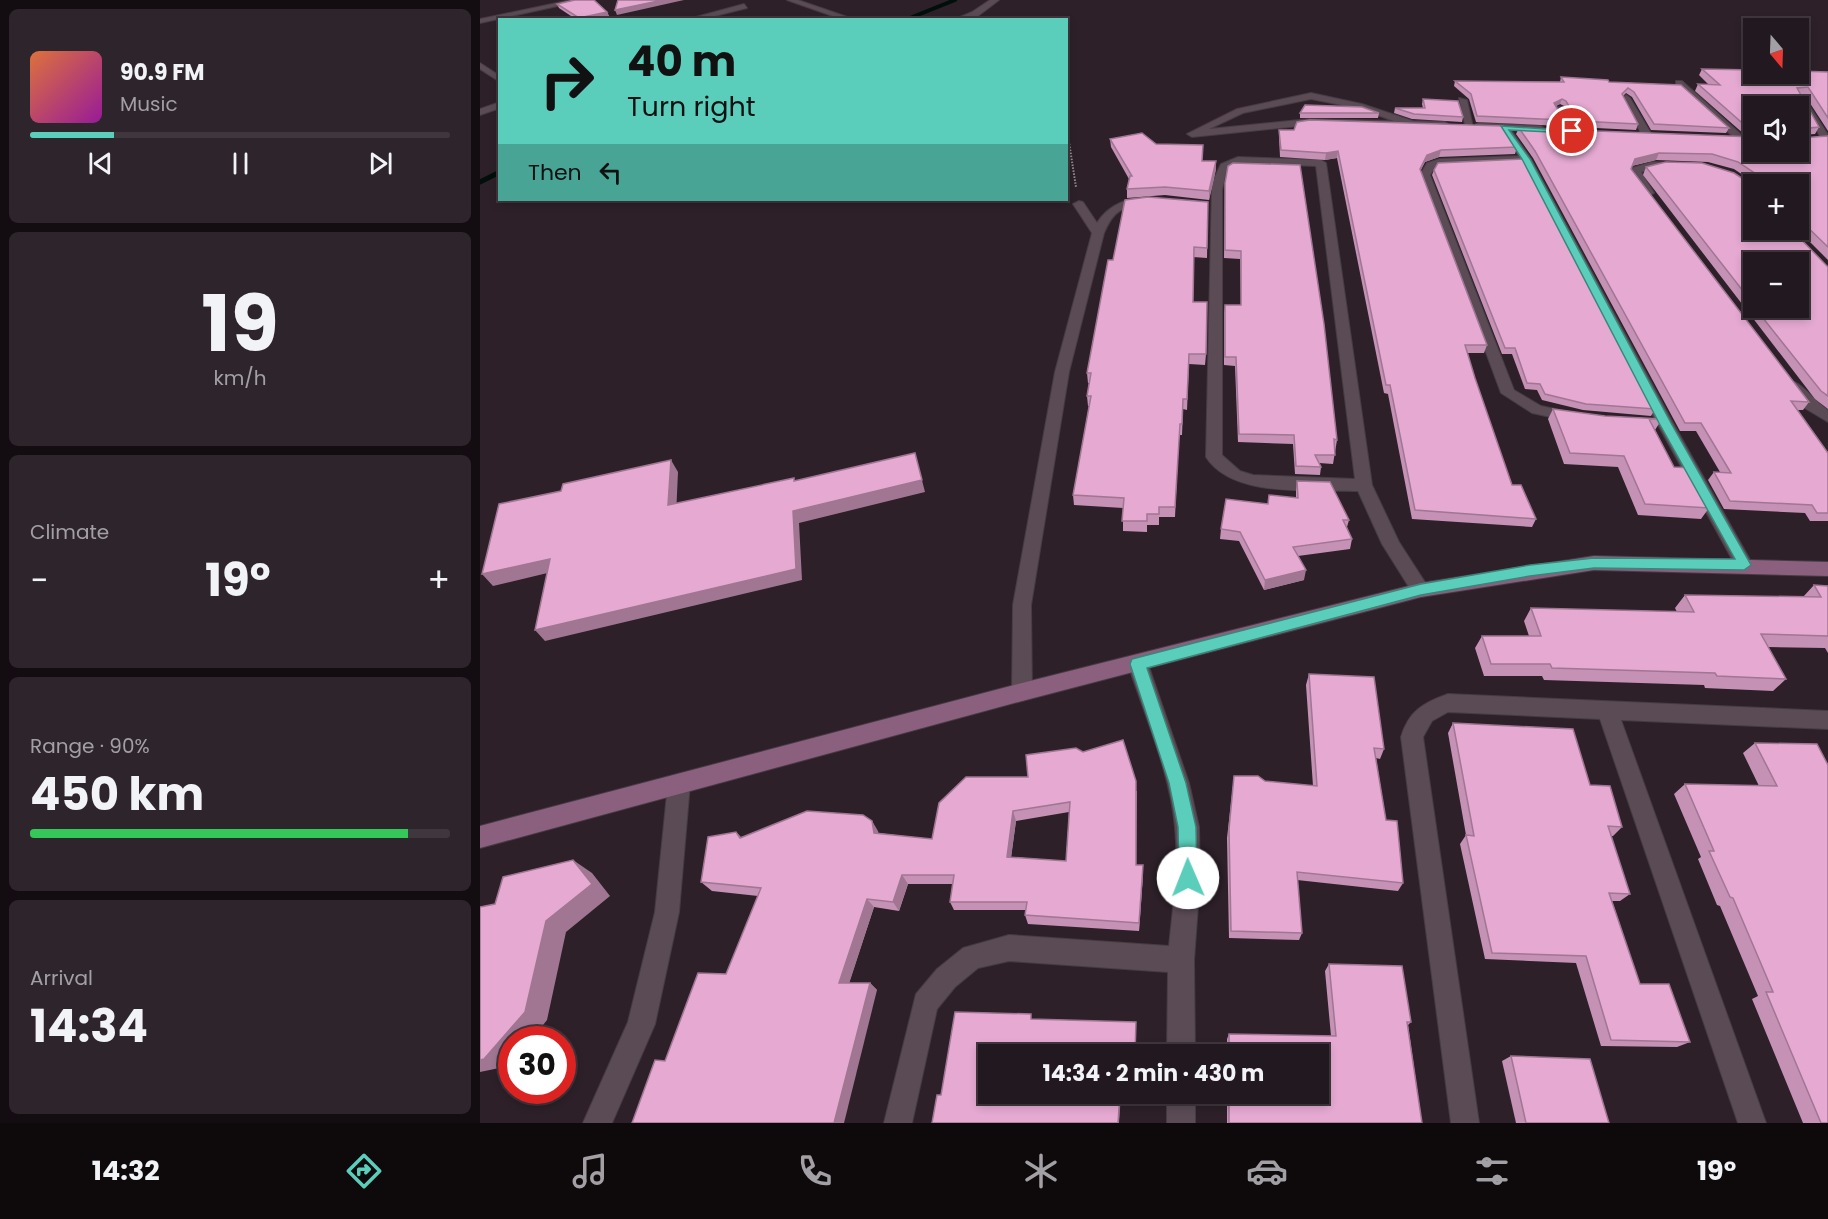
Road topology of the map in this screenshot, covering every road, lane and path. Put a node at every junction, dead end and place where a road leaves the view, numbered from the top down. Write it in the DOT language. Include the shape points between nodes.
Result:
graph roads {
  1 [pos="581,0"];
  2 [pos="791,0"];
  3 [pos="995,0"];
  4 [pos="744,6"];
  5 [pos="696,18"];
  6 [pos="847,18"];
  7 [pos="962,18"];
  8 [pos="480,21"];
  9 [pos="483,65"];
  10 [pos="498,78"];
  11 [pos="1679,83"];
  12 [pos="1626,98"];
  13 [pos="1462,100"];
  14 [pos="498,106"];
  15 [pos="1559,109"];
  16 [pos="480,112"];
  17 [pos="1809,114"];
  18 [pos="1409,123"];
  19 [pos="1470,125"];
  20 [pos="1504,127"];
  21 [pos="1549,129"];
  22 [pos="1560,130"];
  23 [pos="1068,135"];
  24 [pos="1647,135"];
  25 [pos="1743,136"];
  26 [pos="1823,138"];
  27 [pos="1722,139"];
  28 [pos="1743,140"];
  29 [pos="1526,159"];
  30 [pos="1695,167"];
  31 [pos="1079,204"];
  32 [pos="1159,204"];
  33 [pos="1657,204"];
  34 [pos="1098,233"];
  35 [pos="1786,375"];
  36 [pos="1828,417"];
  37 [pos="1589,418"];
  38 [pos="1364,485"];
  39 [pos="1744,565"];
  40 [pos="1828,569"];
  41 [pos="1421,590"];
  42 [pos="1138,664"];
  43 [pos="1022,692"];
  44 [pos="1607,710"];
  45 [pos="1828,720"];
  46 [pos="679,784"];
  47 [pos="480,837"];
  48 [pos="1181,960"];
  49 [pos="1181,1044"];
  50 [pos="1181,1104"];
  51 [pos="597,1123"];
  52 [pos="898,1123"];
  53 [pos="1180,1123"];
  54 [pos="1465,1123"];
  55 [pos="1752,1123"];
  1 -- 8 [label="street"];
  2 -- 6 [label="street"];
  3 -- 7 [label="street"];
  4 -- 5 [label="street"];
  9 -- 10 [label="street"];
  11 -- 25 [label="street"];
  12 -- 24 [label="street"];
  13 -- 19 [label="street"];
  14 -- 16 [label="street"];
  15 -- 22 [label="street" via="1577,131"];
  17 -- 26 [label="street"];
  18 -- 18 [label="street" via="1309,122 1192,134 1240,111 1311,96 1359,106"];
  18 -- 19 [label="street"];
  19 -- 20 [label="street"];
  20 -- 21 [label="street"];
  20 -- 29 [label="street"];
  23 -- 31 [label="path"];
  27 -- 28 [label="street"];
  29 -- 37 [label="street" via="1440,162 1431,165 1425,175 1508,393 1537,410"];
  29 -- 39 [label="street" via="1659,423"];
  30 -- 33 [label="street" via="1652,165 1636,170 1635,175"];
  31 -- 34 [label="street"];
  32 -- 34 [label="street" via="1136,203 1112,209"];
  34 -- 43 [label="street" via="1062,372 1022,605"];
  35 -- 36 [label="street" via="1808,404"];
  38 -- 38 [label="street" via="1322,164 1228,162 1220,171 1210,205 1214,457 1234,475 1252,481"];
  38 -- 41 [label="street" via="1390,544"];
  39 -- 40 [label="street"];
  39 -- 41 [label="street" via="1594,563"];
  41 -- 42 [label="street"];
  42 -- 43 [label="street"];
  42 -- 48 [label="street" via="1178,783 1187,827 1188,878"];
  43 -- 46 [label="street"];
  44 -- 45 [label="street"];
  44 -- 54 [label="street" via="1448,703 1427,710 1415,723 1412,737"];
  44 -- 55 [label="street"];
  46 -- 47 [label="street"];
  46 -- 51 [label="street" via="667,912 641,1024"];
  48 -- 49 [label="street"];
  48 -- 52 [label="street" via="1009,948 972,957 946,978 925,1003"];
  50 -- 53 [label="street"];
}
